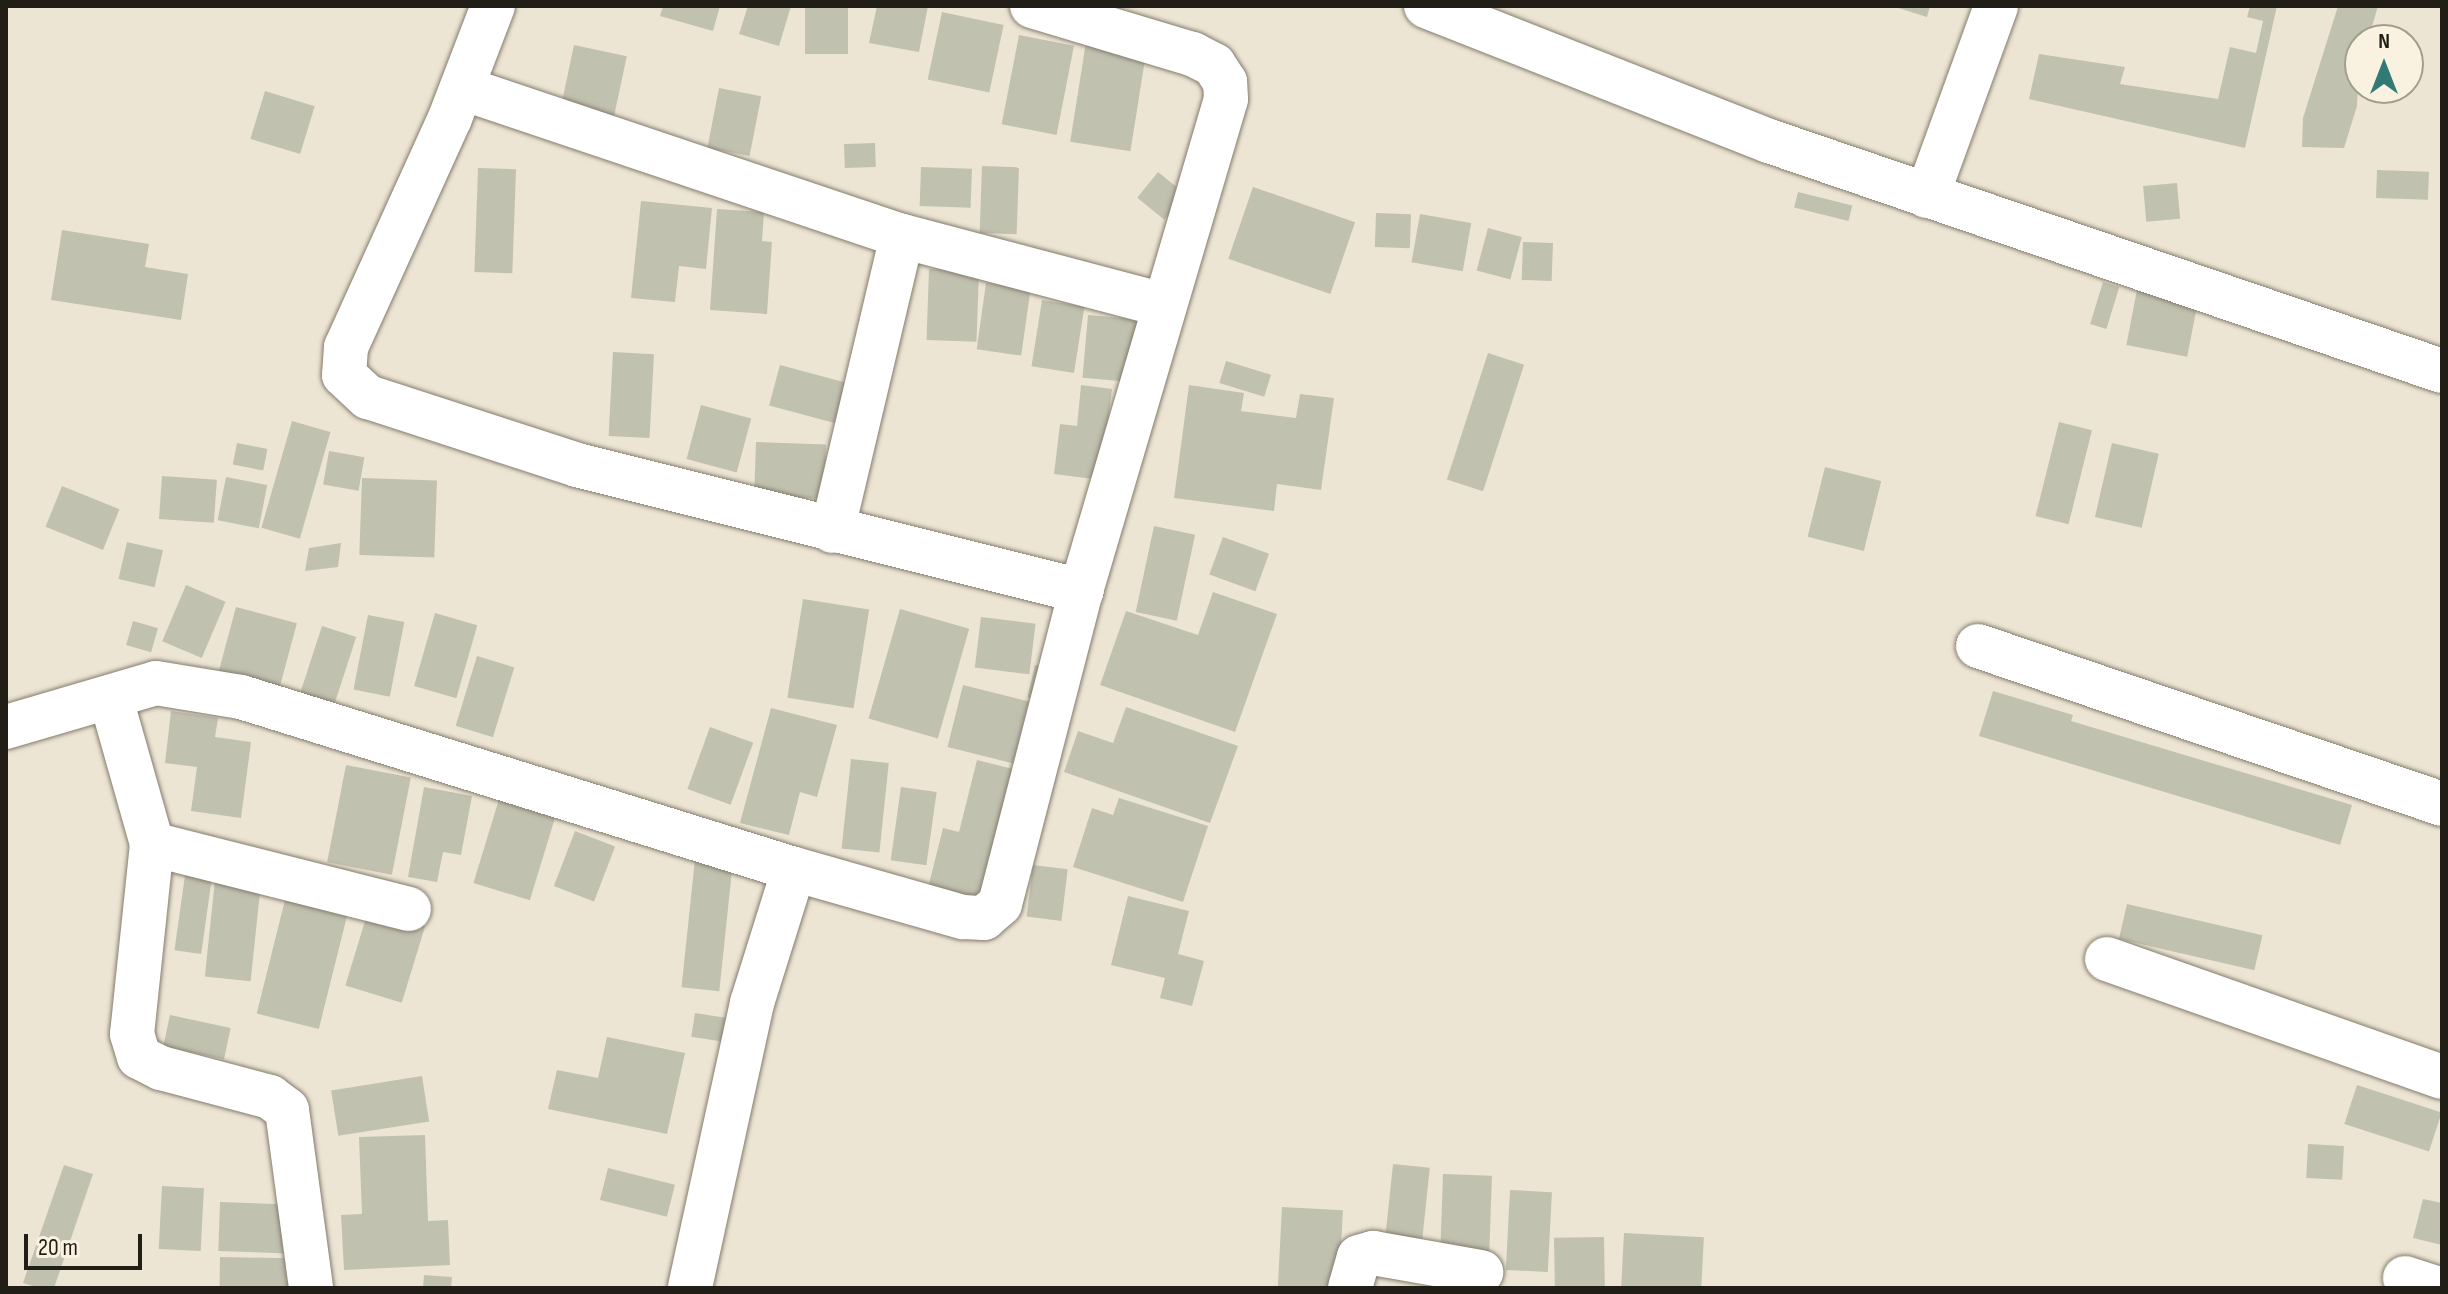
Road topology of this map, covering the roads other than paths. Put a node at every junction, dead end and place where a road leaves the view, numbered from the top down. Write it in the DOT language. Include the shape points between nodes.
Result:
graph roads {
  1 [pos="493,6"];
  2 [pos="1032,6"];
  3 [pos="1426,6"];
  4 [pos="1996,6"];
  5 [pos="462,88"];
  6 [pos="1927,196"];
  7 [pos="902,236"];
  8 [pos="1164,305"];
  9 [pos="2442,371"];
  10 [pos="832,531"];
  11 [pos="1081,591"];
  12 [pos="1978,646"];
  13 [pos="111,699"];
  14 [pos="6,727"];
  15 [pos="2442,804"];
  16 [pos="152,844"];
  17 [pos="794,869"];
  18 [pos="409,909"];
  19 [pos="2107,959"];
  20 [pos="2442,1077"];
  21 [pos="1481,1272"];
  22 [pos="311,1288"];
  23 [pos="690,1288"];
  24 [pos="1350,1288"];
  1 -- 5 [label="street"];
  2 -- 8 [label="street" via="1192,54 1214,65 1225,82 1226,99"];
  3 -- 6 [label="street" via="1769,141"];
  4 -- 6 [label="street"];
  5 -- 7 [label="street"];
  5 -- 10 [label="street" via="346,347 344,375 368,397 547,455"];
  6 -- 9 [label="street"];
  7 -- 8 [label="street"];
  7 -- 10 [label="street"];
  8 -- 11 [label="street"];
  10 -- 11 [label="street"];
  11 -- 17 [label="street" via="1000,904 984,918 963,917"];
  12 -- 15 [label="street"];
  13 -- 14 [label="street"];
  13 -- 16 [label="street"];
  13 -- 17 [label="street" via="156,683 241,697"];
  16 -- 18 [label="street"];
  16 -- 22 [label="street" via="132,1034 139,1057 270,1097 287,1110"];
  17 -- 23 [label="street" via="752,1003"];
  19 -- 20 [label="street"];
  21 -- 24 [label="street" via="1373,1253 1359,1257"];
}
